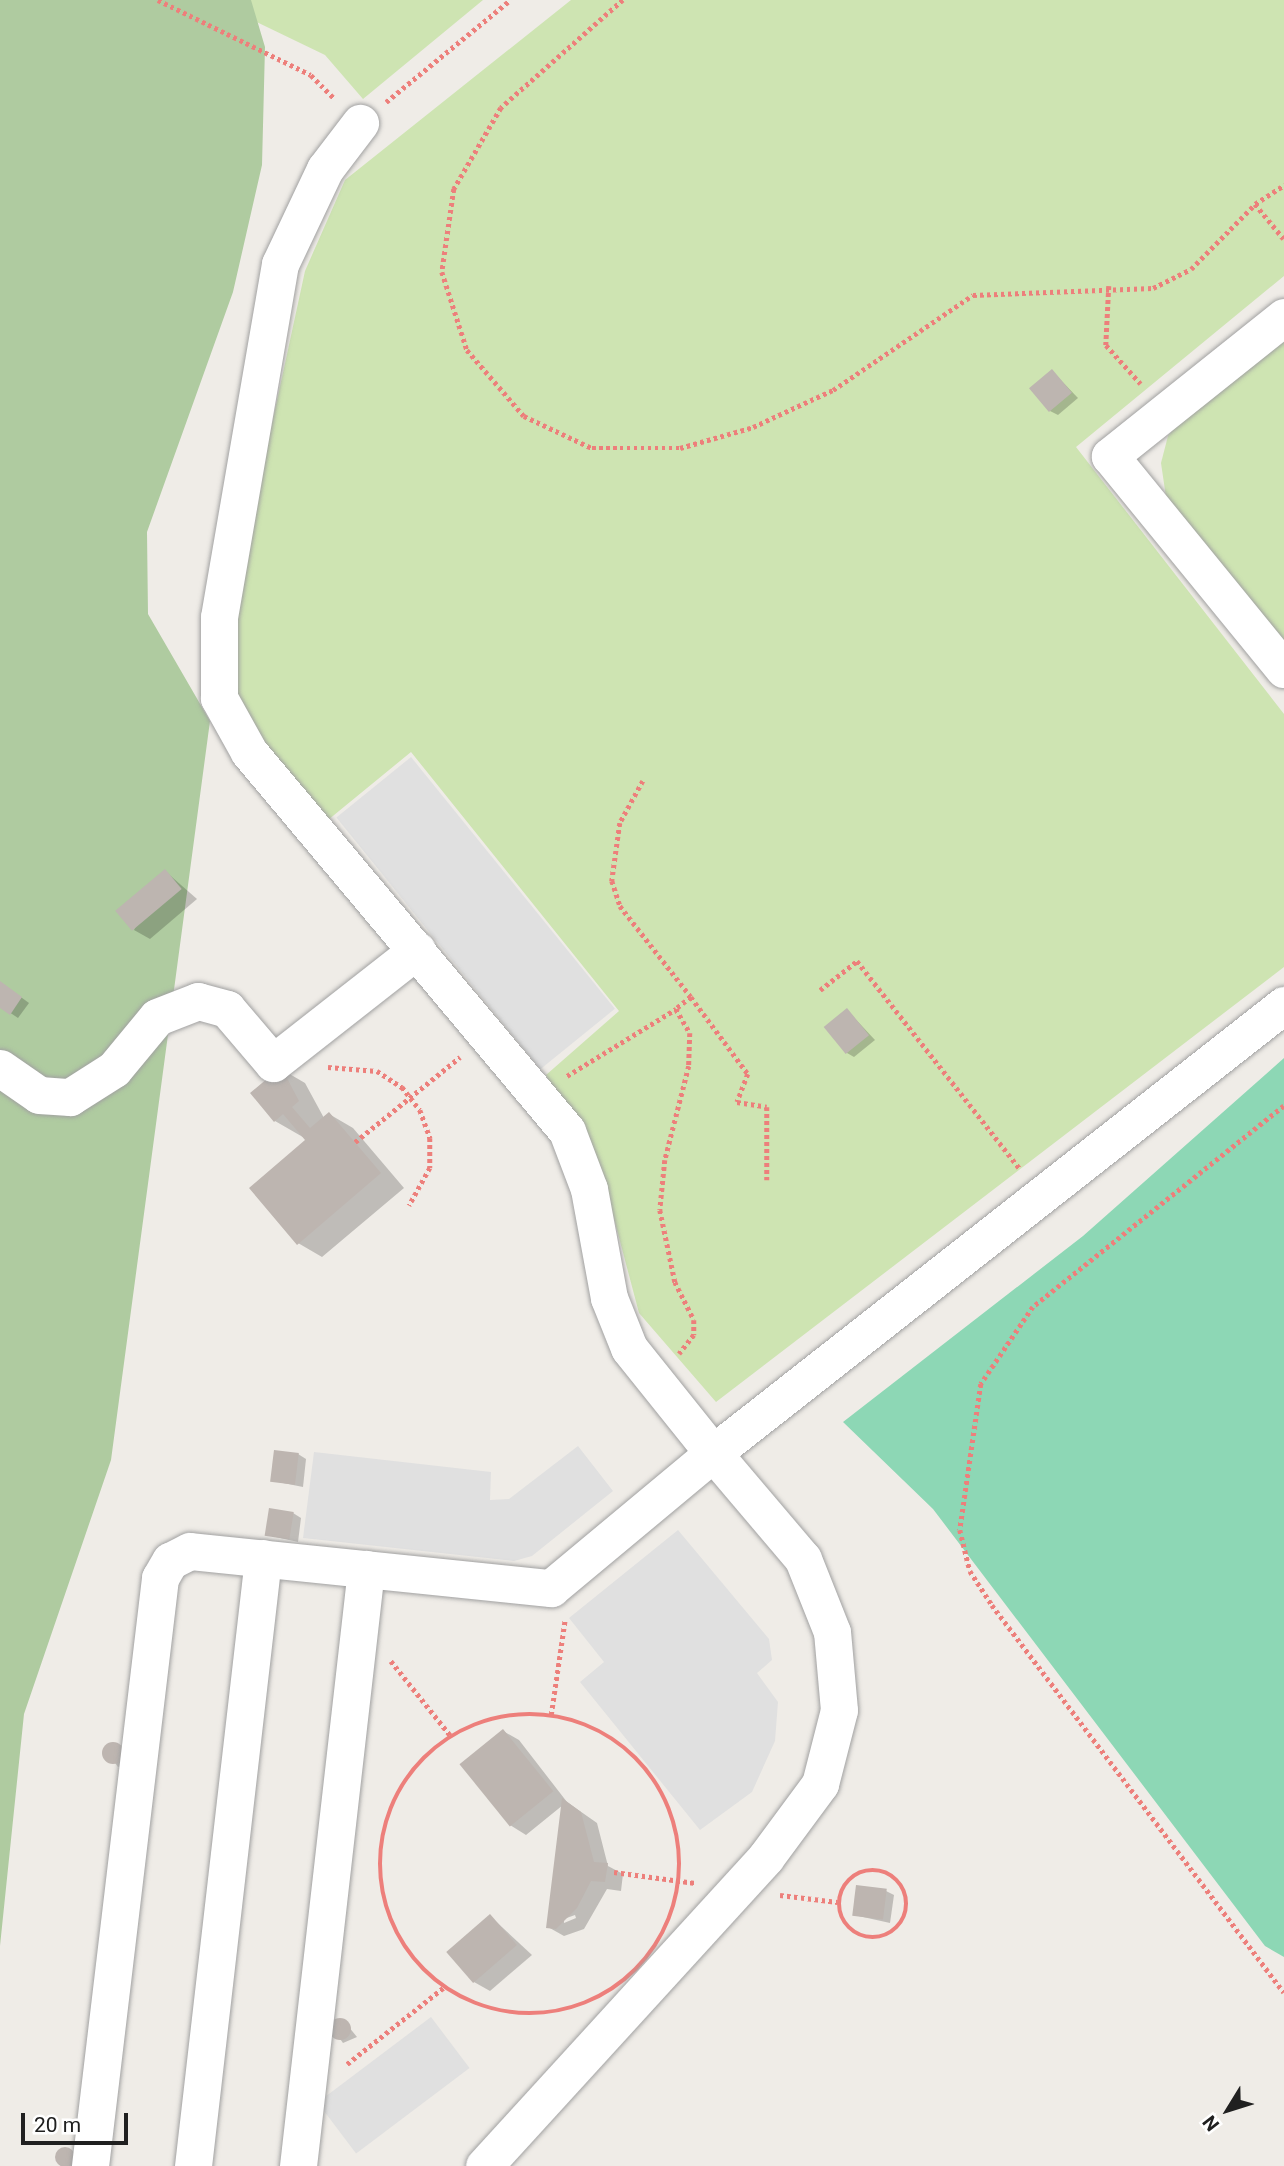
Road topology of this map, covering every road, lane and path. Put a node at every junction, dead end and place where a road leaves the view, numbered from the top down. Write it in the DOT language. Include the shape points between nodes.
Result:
graph roads {
  1 [pos="158,0"];
  2 [pos="510,0"];
  3 [pos="623,0"];
  4 [pos="360,123"];
  5 [pos="1284,185"];
  6 [pos="1255,204"];
  7 [pos="1284,239"];
  8 [pos="1109,286"];
  9 [pos="1284,317"];
  10 [pos="1165,411"];
  11 [pos="1280,656"];
  12 [pos="643,780"];
  13 [pos="417,950"];
  14 [pos="820,990"];
  15 [pos="691,997"];
  16 [pos="1284,1005"];
  17 [pos="676,1009"];
  18 [pos="488,1034"];
  19 [pos="298,1043"];
  20 [pos="0,1068"];
  21 [pos="558,1082"];
  22 [pos="411,1097"];
  23 [pos="1284,1106"];
  24 [pos="355,1142"];
  25 [pos="767,1180"];
  26 [pos="1040,1195"];
  27 [pos="409,1206"];
  28 [pos="651,1376"];
  29 [pos="713,1453"];
  30 [pos="262,1558"];
  31 [pos="366,1569"];
  32 [pos="567,1605"];
  33 [pos="360,1622"];
  34 [pos="551,1715"];
  35 [pos="450,1735"];
  36 [pos="614,1872"];
  37 [pos="678,1880"];
  38 [pos="735,1889"];
  39 [pos="838,1902"];
  40 [pos="444,1987"];
  41 [pos="1283,1987"];
  42 [pos="306,2098"];
  43 [pos="90,2166"];
  44 [pos="193,2166"];
  45 [pos="298,2166"];
  46 [pos="484,2166"];
  1 -- 4 [label="path" via="311,75"];
  2 -- 4 [label="path"];
  3 -- 8 [label="path" via="501,108 454,189 442,272 467,351 524,416 592,448 680,448 752,427 833,390 973,295"];
  4 -- 13 [label="lane" via="326,169 280,264 219,617 219,698 249,752"];
  5 -- 6 [label="path"];
  6 -- 7 [label="path"];
  6 -- 8 [label="path" via="1191,269 1153,288"];
  8 -- 10 [label="path" via="1106,345"];
  9 -- 10 [label="lane"];
  10 -- 11 [label="lane" via="1110,456"];
  12 -- 15 [label="path" via="620,823 612,881 620,906"];
  13 -- 18 [label="lane"];
  13 -- 19 [label="lane"];
  14 -- 26 [label="path" via="857,961"];
  15 -- 17 [label="path"];
  15 -- 25 [label="path" via="748,1074 737,1102 767,1107"];
  16 -- 26 [label="lane"];
  17 -- 21 [label="path"];
  17 -- 28 [label="path" via="690,1033 689,1066 664,1160 661,1233 694,1320 694,1335"];
  18 -- 22 [label="path"];
  18 -- 28 [label="lane" via="567,1131 589,1189 609,1298 629,1348"];
  19 -- 20 [label="lane" via="272,1063 227,1009 198,1001 156,1017 114,1069 71,1097 39,1095"];
  19 -- 22 [label="path" via="320,1068 377,1071"];
  22 -- 24 [label="path"];
  22 -- 27 [label="path" via="430,1138 430,1168"];
  23 -- 41 [label="path" via="1033,1307 981,1384 960,1530 970,1571 992,1605"];
  26 -- 29 [label="lane"];
  28 -- 29 [label="lane"];
  29 -- 31 [label="lane" via="551,1588"];
  29 -- 38 [label="lane" via="803,1559 832,1632 839,1710 820,1784"];
  30 -- 31 [label="lane"];
  30 -- 43 [label="lane" via="190,1550 170,1561 160,1578"];
  30 -- 44 [label="lane"];
  31 -- 33 [label="lane"];
  32 -- 34 [label="path"];
  33 -- 35 [label="path"];
  33 -- 42 [label="lane"];
  34 -- 35 [label="path" via="498,1716"];
  34 -- 37 [label="path" via="596,1729 635,1756 664,1795 679,1840"];
  35 -- 40 [label="path" via="411,1770 393,1804 378,1867 388,1918 415,1963"];
  36 -- 37 [label="path"];
  37 -- 38 [label="path"];
  37 -- 40 [label="path" via="664,1933 636,1972 597,2000 552,2014 505,2013"];
  38 -- 39 [label="path"];
  38 -- 46 [label="lane"];
  39 -- 39 [label="path" via="853,1932 875,1938 896,1930 906,1909 896,1880 876,1871 855,1875"];
  40 -- 42 [label="path"];
  42 -- 45 [label="lane"];
}
